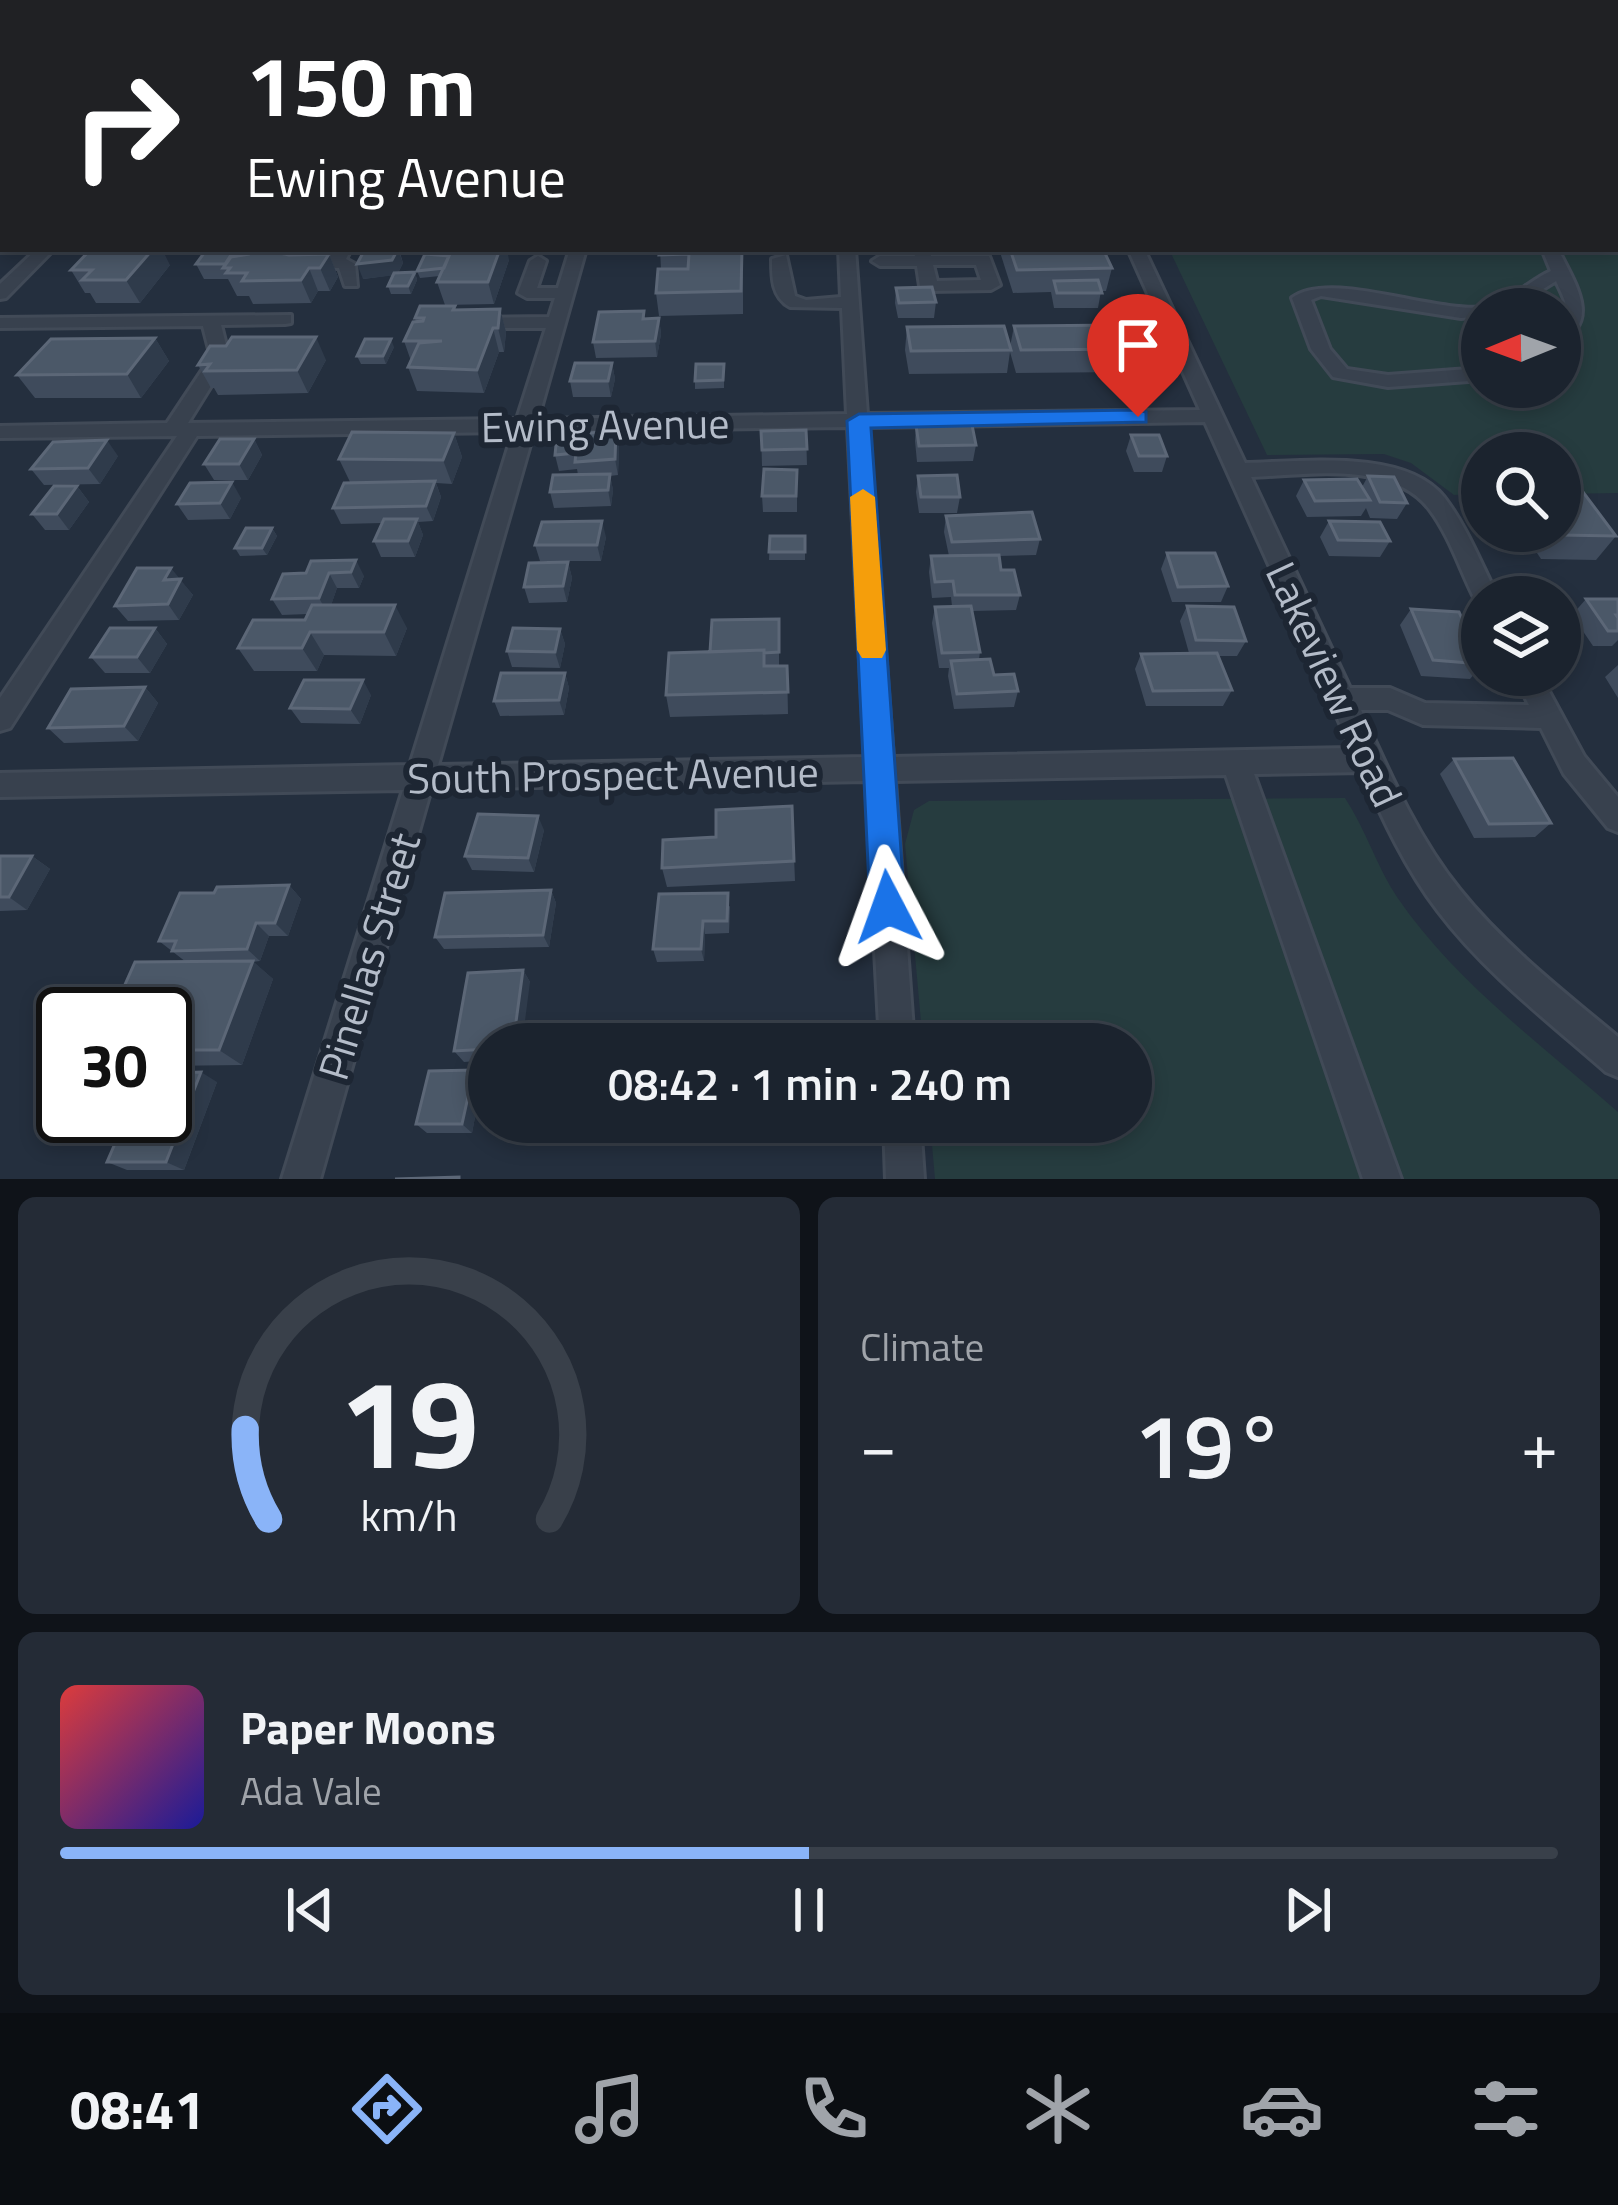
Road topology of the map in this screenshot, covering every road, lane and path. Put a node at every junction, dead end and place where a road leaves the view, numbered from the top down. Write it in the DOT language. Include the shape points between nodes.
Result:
graph roads {
  1 [pos="43,252"];
  2 [pos="577,252"];
  3 [pos="847,252"];
  4 [pos="1137,252"];
  5 [pos="1552,252"];
  6 [pos="924,255"];
  7 [pos="333,258"];
  8 [pos="780,260"];
  9 [pos="538,261"];
  10 [pos="880,261"];
  11 [pos="1562,273"];
  12 [pos="351,282"];
  13 [pos="1534,288"];
  14 [pos="1568,288"];
  15 [pos="565,293"];
  16 [pos="0,294"];
  17 [pos="850,302"];
  18 [pos="1461,313"];
  19 [pos="285,319"];
  20 [pos="211,320"];
  21 [pos="0,322"];
  22 [pos="556,322"];
  23 [pos="453,323"];
  24 [pos="1461,375"];
  25 [pos="1210,416"];
  26 [pos="859,421"];
  27 [pos="525,424"];
  28 [pos="182,430"];
  29 [pos="0,432"];
  30 [pos="1236,470"];
  31 [pos="1475,576"];
  32 [pos="1538,696"];
  33 [pos="1342,700"];
  34 [pos="1548,717"];
  35 [pos="0,720"];
  36 [pos="1369,760"];
  37 [pos="1236,762"];
  38 [pos="879,770"];
  39 [pos="422,777"];
  40 [pos="0,785"];
  41 [pos="1618,819"];
  42 [pos="896,1023"];
  43 [pos="1618,1060"];
  44 [pos="903,1143"];
  45 [pos="301,1179"];
  46 [pos="905,1179"];
  47 [pos="1382,1179"];
  1 -- 16 [label="street"];
  2 -- 15 [label="street, Pinellas Street"];
  3 -- 17 [label="street"];
  4 -- 25 [label="street, Lakeview Road"];
  5 -- 11 [label="street"];
  6 -- 10 [label="street"];
  7 -- 12 [label="street" via="347,264"];
  8 -- 17 [label="street" via="785,299"];
  9 -- 15 [label="street" via="526,293"];
  11 -- 13 [label="street"];
  11 -- 14 [label="street"];
  15 -- 22 [label="street, Pinellas Street"];
  17 -- 26 [label="street"];
  18 -- 24 [label="street" via="1319,291 1300,298 1340,373"];
  19 -- 20 [label="street"];
  20 -- 21 [label="street"];
  20 -- 28 [label="street" via="220,357"];
  22 -- 23 [label="street"];
  22 -- 27 [label="street, Pinellas Street"];
  25 -- 26 [label="street, Ewing Avenue"];
  25 -- 30 [label="street, Lakeview Road"];
  26 -- 27 [label="street, Ewing Avenue"];
  26 -- 38 [label="street"];
  27 -- 28 [label="street, Ewing Avenue"];
  27 -- 39 [label="street, Pinellas Street"];
  28 -- 29 [label="street, Ewing Avenue"];
  28 -- 35 [label="street"];
  30 -- 31 [label="street" via="1373,471 1418,483"];
  30 -- 33 [label="street, Lakeview Road"];
  32 -- 34 [label="street"];
  33 -- 34 [label="street" via="1390,699 1423,715"];
  33 -- 36 [label="street, Lakeview Road"];
  34 -- 41 [label="street"];
  36 -- 37 [label="street, South Prospect Avenue"];
  36 -- 43 [label="street, Lakeview Road" via="1449,901"];
  37 -- 38 [label="street, South Prospect Avenue"];
  37 -- 47 [label="street"];
  38 -- 39 [label="street, South Prospect Avenue"];
  38 -- 42 [label="street"];
  39 -- 40 [label="street, South Prospect Avenue"];
  39 -- 45 [label="street, Pinellas Street"];
  44 -- 46 [label="street"];
}
